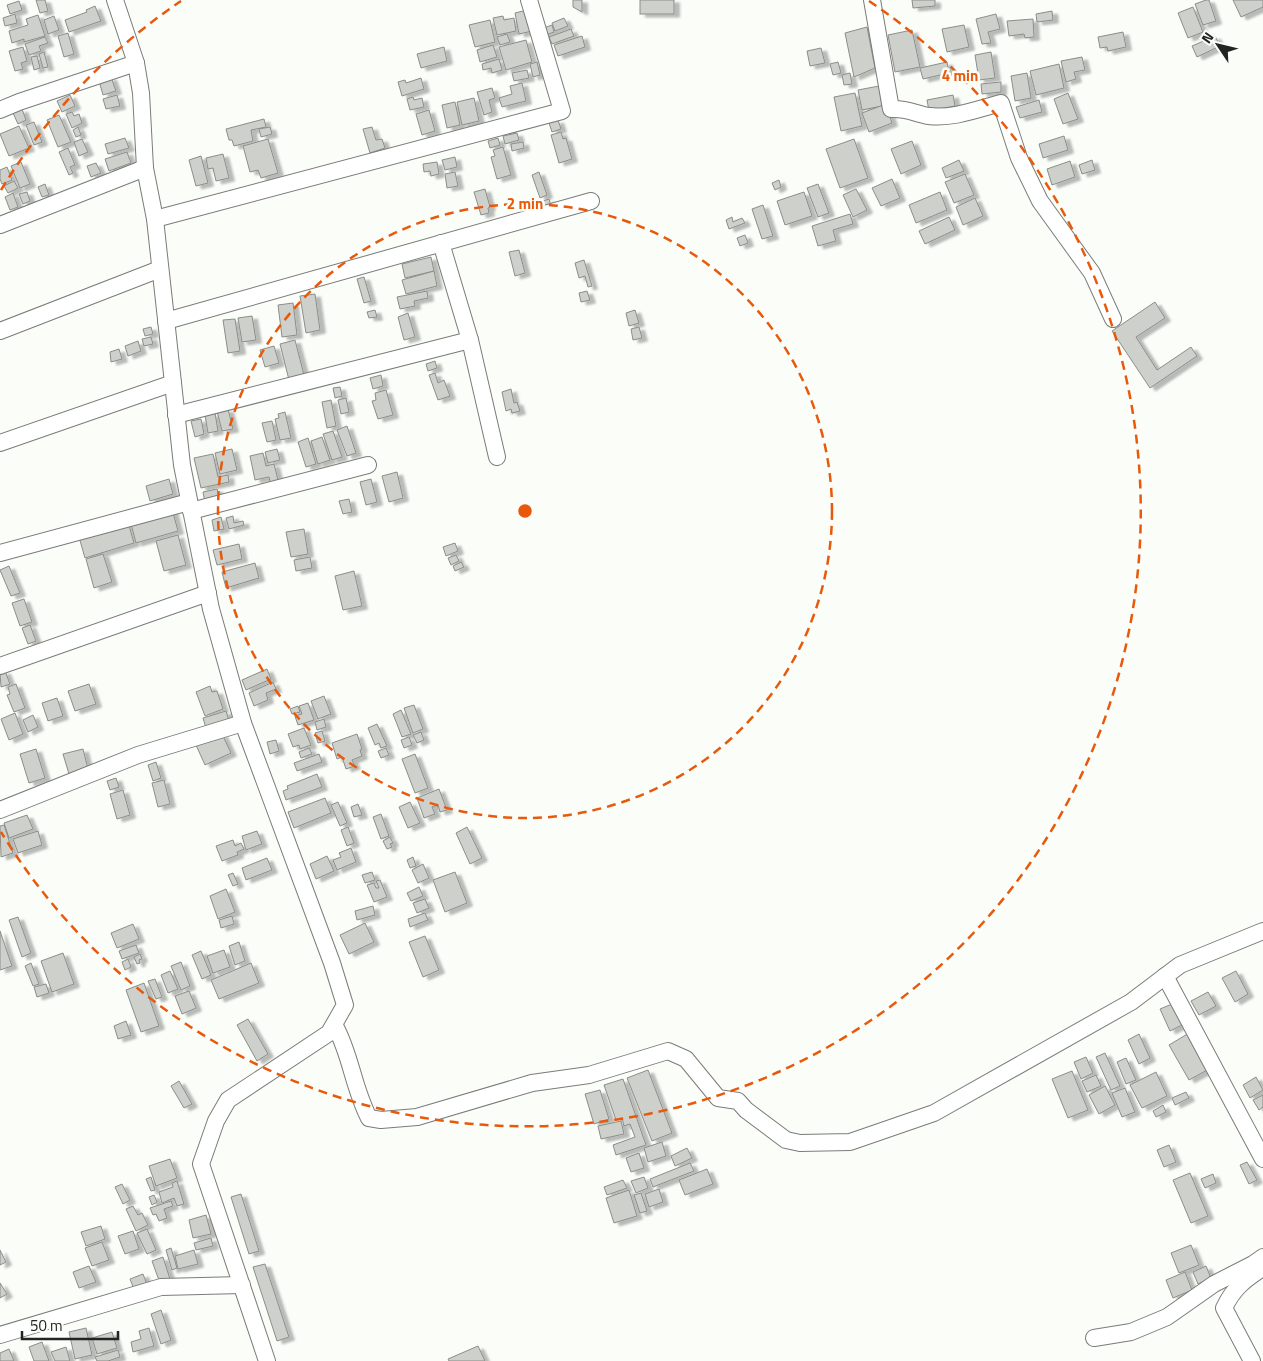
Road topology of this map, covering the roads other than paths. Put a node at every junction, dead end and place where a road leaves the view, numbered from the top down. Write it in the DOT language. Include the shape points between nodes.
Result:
graph roads {
  1 [pos="115,0"];
  2 [pos="529,0"];
  3 [pos="872,0"];
  4 [pos="136,63"];
  5 [pos="0,110"];
  6 [pos="145,168"];
  7 [pos="591,201"];
  8 [pos="155,220"];
  9 [pos="0,225"];
  10 [pos="441,243"];
  11 [pos="160,269"];
  12 [pos="1114,319"];
  13 [pos="166,321"];
  14 [pos="0,331"];
  15 [pos="470,340"];
  16 [pos="173,383"];
  17 [pos="176,415"];
  18 [pos="0,442"];
  19 [pos="497,457"];
  20 [pos="368,465"];
  21 [pos="190,507"];
  22 [pos="0,553"];
  23 [pos="208,593"];
  24 [pos="0,666"];
  25 [pos="243,723"];
  26 [pos="0,810"];
  27 [pos="1263,931"];
  28 [pos="1165,976"];
  29 [pos="335,1026"];
  30 [pos="1263,1159"];
  31 [pos="1263,1257"];
  32 [pos="1263,1268"];
  33 [pos="242,1285"];
  34 [pos="0,1335"];
  35 [pos="1094,1338"];
  36 [pos="267,1361"];
  37 [pos="1252,1361"];
  1 -- 4 [label="street"];
  2 -- 8 [label="street" via="562,111"];
  3 -- 12 [label="street" via="891,108 904,108 929,116 955,115 1001,103 1018,158 1040,200 1092,273"];
  4 -- 5 [label="street"];
  4 -- 6 [label="street"];
  6 -- 8 [label="street"];
  6 -- 9 [label="street"];
  7 -- 10 [label="street"];
  8 -- 11 [label="street"];
  10 -- 13 [label="street"];
  10 -- 15 [label="street"];
  11 -- 13 [label="street"];
  11 -- 14 [label="street"];
  13 -- 16 [label="street"];
  15 -- 17 [label="street"];
  15 -- 19 [label="street"];
  16 -- 17 [label="street"];
  16 -- 18 [label="street"];
  17 -- 21 [label="street"];
  20 -- 21 [label="street"];
  21 -- 22 [label="street"];
  21 -- 23 [label="street"];
  23 -- 24 [label="street"];
  23 -- 25 [label="street"];
  25 -- 26 [label="street" via="138,755"];
  25 -- 29 [label="street" via="345,1005"];
  27 -- 28 [label="street" via="1180,965"];
  28 -- 29 [label="street" via="1131,1002 934,1113 850,1142 800,1143 786,1140 738,1101 718,1098 686,1059 668,1051 589,1075 532,1083 417,1117 369,1118 359,1099 343,1041"];
  28 -- 30 [label="street"];
  29 -- 33 [label="street" via="228,1100 216,1121 201,1164"];
  31 -- 35 [label="street" via="1214,1284 1167,1317 1131,1332"];
  32 -- 37 [label="street" via="1231,1294 1224,1308"];
  33 -- 34 [label="street" via="161,1287"];
  33 -- 36 [label="street"];
}
